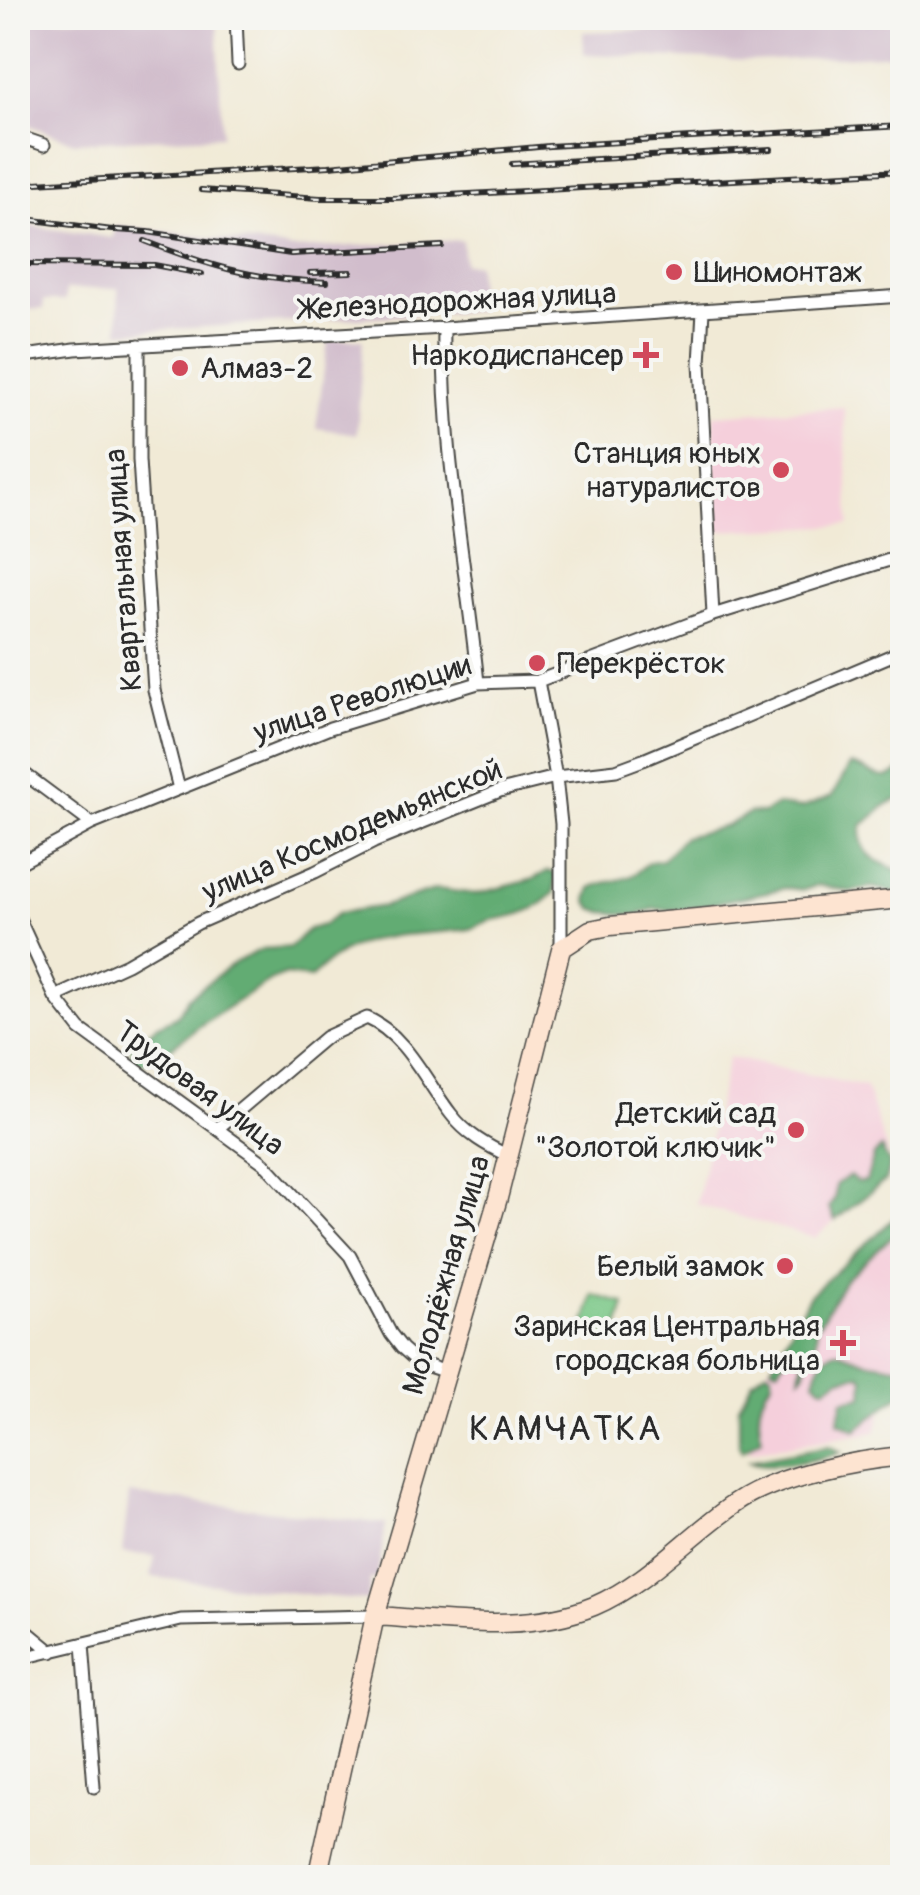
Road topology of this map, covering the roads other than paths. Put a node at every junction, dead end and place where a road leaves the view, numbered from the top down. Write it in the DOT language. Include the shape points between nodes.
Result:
graph roads {
  1 [pos="236,18"];
  2 [pos="238,64"];
  3 [pos="18,136"];
  4 [pos="44,145"];
  5 [pos="902,296"];
  6 [pos="702,311"];
  7 [pos="444,328"];
  8 [pos="139,346"];
  9 [pos="18,357"];
  10 [pos="902,556"];
  11 [pos="713,615"];
  12 [pos="902,651"];
  13 [pos="538,681"];
  14 [pos="478,683"];
  15 [pos="18,769"];
  16 [pos="556,777"];
  17 [pos="179,788"];
  18 [pos="92,824"];
  19 [pos="18,864"];
  20 [pos="902,899"];
  21 [pos="18,916"];
  22 [pos="561,949"];
  23 [pos="54,997"];
  24 [pos="216,1129"];
  25 [pos="509,1156"];
  26 [pos="447,1372"];
  27 [pos="902,1456"];
  28 [pos="375,1616"];
  29 [pos="18,1624"];
  30 [pos="83,1644"];
  31 [pos="52,1652"];
  32 [pos="18,1659"];
  33 [pos="94,1787"];
  34 [pos="317,1878"];
  1 -- 2 [label="street"];
  3 -- 4 [label="street"];
  5 -- 6 [label="street, Железнодорожная улица"];
  6 -- 7 [label="street, Железнодорожная улица"];
  6 -- 11 [label="street"];
  7 -- 8 [label="street, Железнодорожная улица"];
  7 -- 14 [label="street" via="446,420"];
  8 -- 9 [label="street, Железнодорожная улица"];
  8 -- 17 [label="street, Квартальная улица" via="154,690"];
  10 -- 11 [label="street, улица Революции"];
  11 -- 13 [label="street, улица Революции"];
  12 -- 16 [label="street, улица Космодемьянской" via="616,770"];
  13 -- 14 [label="street, улица Революции"];
  13 -- 16 [label="street, Молодёжная улица"];
  14 -- 17 [label="street, улица Революции" via="330,728"];
  15 -- 18 [label="street"];
  16 -- 22 [label="street, Молодёжная улица"];
  16 -- 23 [label="street, улица Космодемьянской" via="500,791 374,842"];
  17 -- 18 [label="street, улица Революции"];
  18 -- 19 [label="street, улица Революции"];
  20 -- 22 [label="street" via="610,926"];
  21 -- 23 [label="street, Трудовая улица"];
  22 -- 25 [label="street, Молодёжная улица"];
  23 -- 24 [label="street, Трудовая улица" via="80,1029"];
  24 -- 25 [label="street" via="326,1038 367,1018 402,1047 466,1131"];
  24 -- 26 [label="street, Трудовая улица" via="264,1164 334,1234 410,1356"];
  25 -- 26 [label="street, Молодёжная улица"];
  26 -- 28 [label="street, Молодёжная улица"];
  27 -- 28 [label="street" via="756,1491 636,1582 564,1616 513,1623"];
  28 -- 30 [label="street" via="181,1620"];
  28 -- 34 [label="street, Молодёжная улица"];
  29 -- 31 [label="street"];
  30 -- 31 [label="street"];
  30 -- 33 [label="street"];
  31 -- 32 [label="street"];
}
